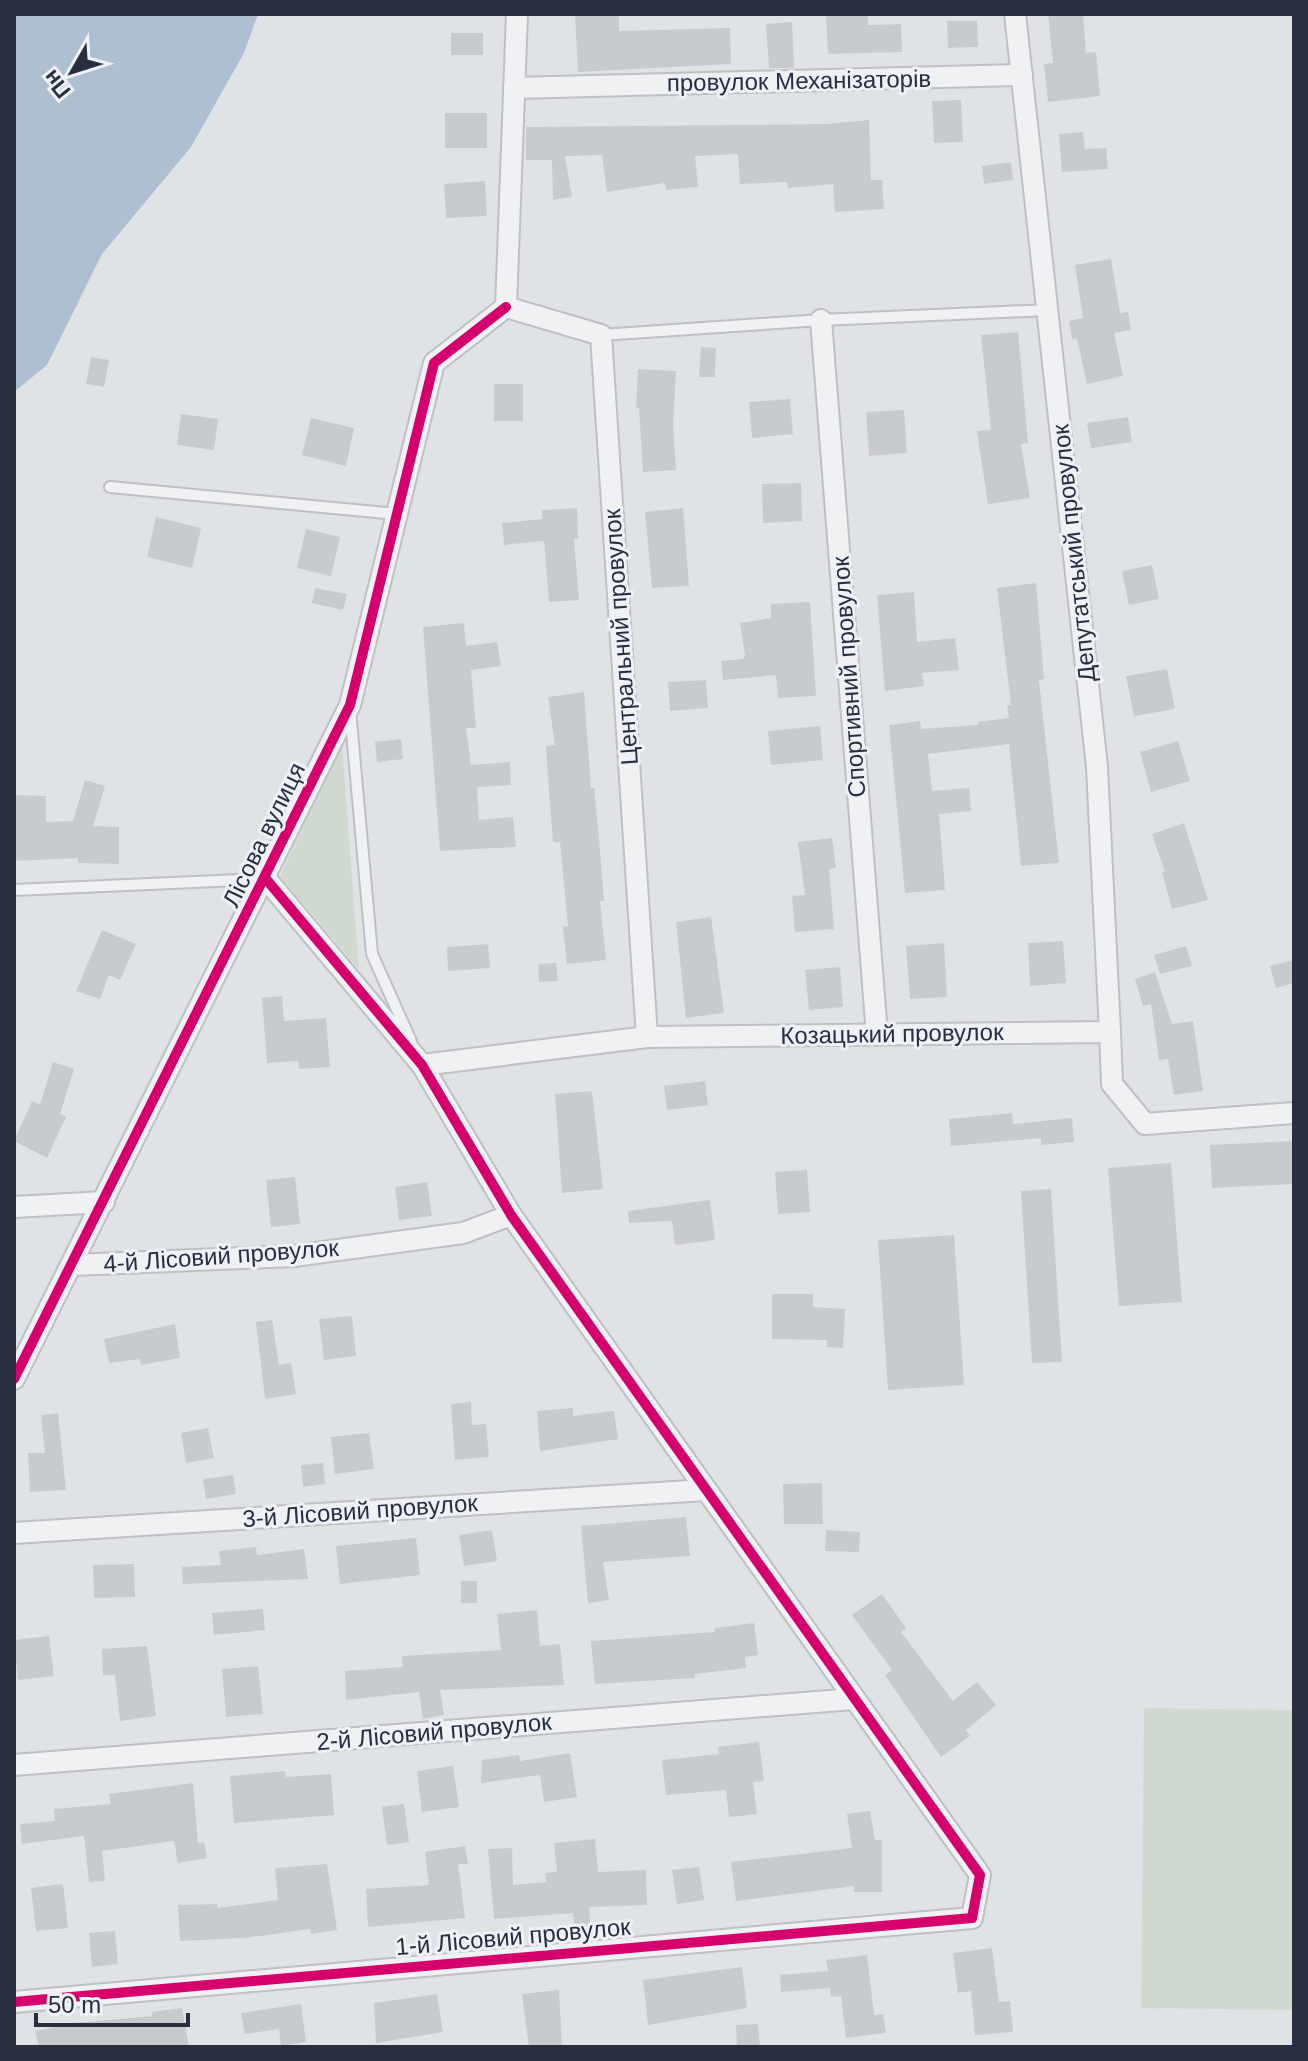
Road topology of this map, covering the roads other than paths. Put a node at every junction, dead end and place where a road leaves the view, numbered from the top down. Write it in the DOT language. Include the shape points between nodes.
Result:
graph roads {
  1 [pos="517,14"];
  2 [pos="1015,14"];
  3 [pos="1022,75"];
  4 [pos="514,88"];
  5 [pos="506,307"];
  6 [pos="1048,310"];
  7 [pos="821,320"];
  8 [pos="601,335"];
  9 [pos="110,487"];
  10 [pos="397,514"];
  11 [pos="350,705"];
  12 [pos="266,879"];
  13 [pos="14,890"];
  14 [pos="1110,1032"];
  15 [pos="877,1035"];
  16 [pos="647,1037"];
  17 [pos="422,1065"];
  18 [pos="1294,1113"];
  19 [pos="104,1202"];
  20 [pos="14,1207"];
  21 [pos="511,1215"];
  22 [pos="72,1265"];
  23 [pos="14,1379"];
  24 [pos="706,1490"];
  25 [pos="14,1533"];
  26 [pos="854,1699"];
  27 [pos="14,1765"];
  28 [pos="14,2002"];
  1 -- 4 [label="street"];
  2 -- 3 [label="street"];
  3 -- 4 [label="street, провулок Механізаторів"];
  3 -- 6 [label="street, Депутатський провулок"];
  4 -- 5 [label="street"];
  5 -- 8 [label="street"];
  5 -- 10 [label="street, Лісова вулиця" via="434,363"];
  6 -- 7 [label="lane"];
  6 -- 14 [label="street, Депутатський провулок" via="1097,767"];
  7 -- 8 [label="lane"];
  7 -- 15 [label="street, Спортивний провулок"];
  8 -- 16 [label="street, Центральний провулок"];
  9 -- 10 [label="lane"];
  10 -- 11 [label="street, Лісова вулиця"];
  11 -- 12 [label="street, Лісова вулиця"];
  11 -- 17 [label="lane" via="372,954"];
  12 -- 13 [label="lane"];
  12 -- 17 [label="street"];
  12 -- 19 [label="street, Лісова вулиця"];
  14 -- 15 [label="street, Козацький провулок"];
  14 -- 18 [label="street" via="1112,1084 1145,1124"];
  15 -- 16 [label="street, Козацький провулок"];
  16 -- 17 [label="street, Козацький провулок"];
  17 -- 21 [label="street"];
  19 -- 20 [label="street"];
  19 -- 22 [label="street, Лісова вулиця"];
  21 -- 22 [label="street, 4-й Лісовий провулок" via="463,1233 294,1256"];
  21 -- 24 [label="street"];
  22 -- 23 [label="street, Лісова вулиця"];
  24 -- 25 [label="street, 3-й Лісовий провулок"];
  24 -- 26 [label="street"];
  26 -- 27 [label="street, 2-й Лісовий провулок"];
  26 -- 28 [label="street, 1-й Лісовий провулок" via="980,1875 972,1918"];
}
